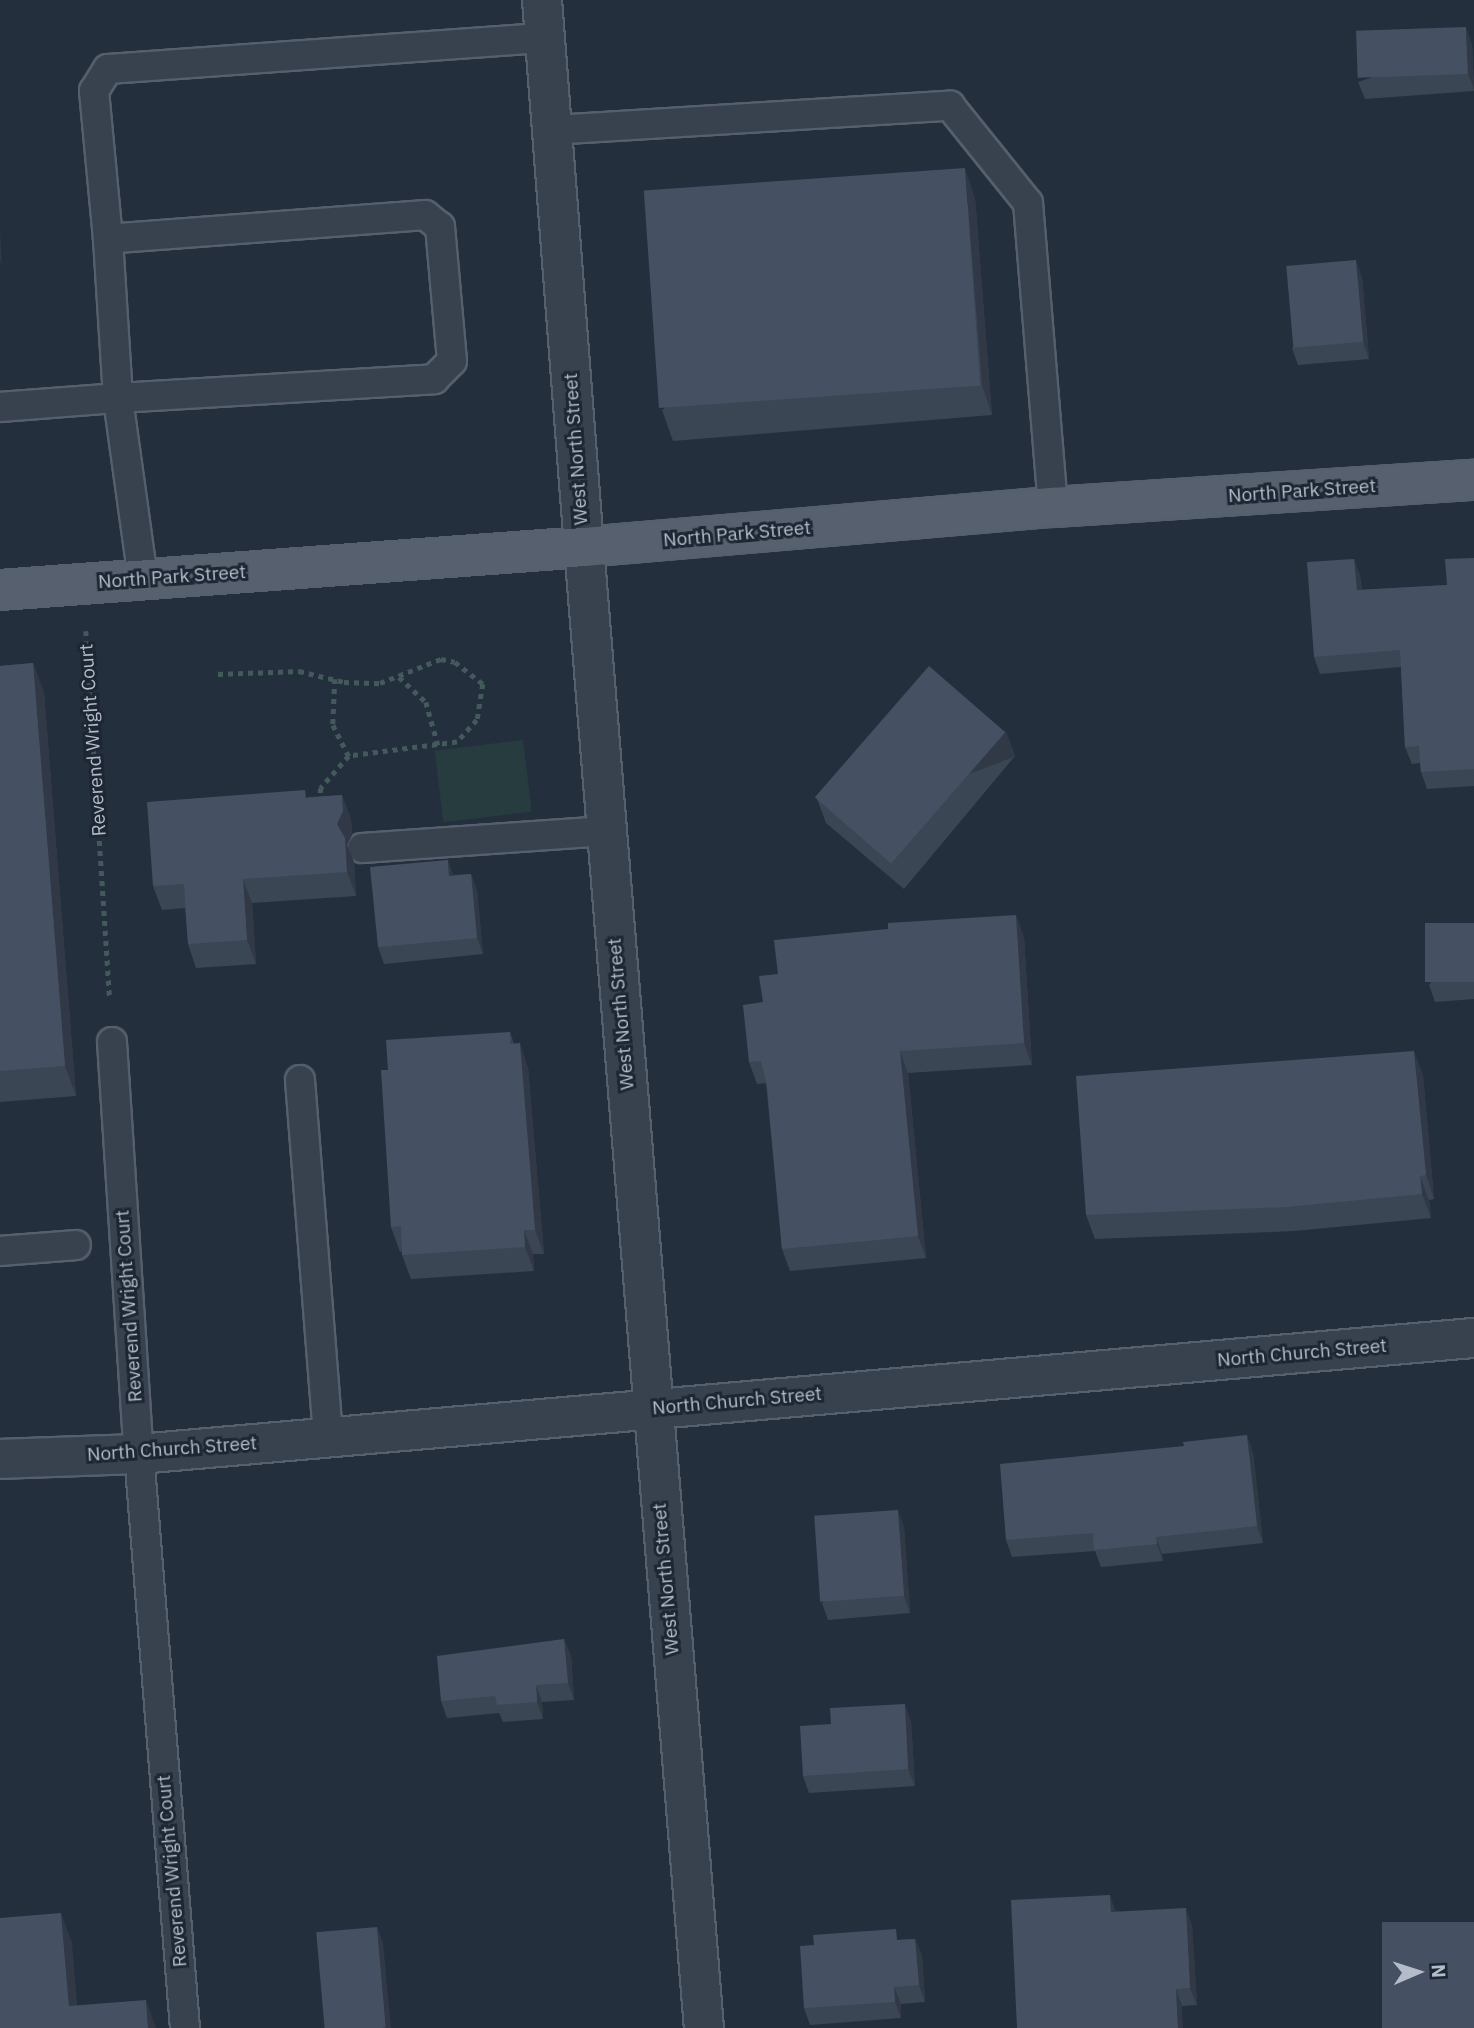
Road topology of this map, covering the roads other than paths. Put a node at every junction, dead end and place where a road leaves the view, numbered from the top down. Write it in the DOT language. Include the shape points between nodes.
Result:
graph roads {
  1 [pos="542,0"];
  2 [pos="545,38"];
  3 [pos="552,130"];
  4 [pos="108,239"];
  5 [pos="118,398"];
  6 [pos="0,407"];
  7 [pos="1474,480"];
  8 [pos="1053,507"];
  9 [pos="584,547"];
  10 [pos="143,579"];
  11 [pos="0,590"];
  12 [pos="606,831"];
  13 [pos="362,848"];
  14 [pos="112,1042"];
  15 [pos="300,1080"];
  16 [pos="76,1245"];
  17 [pos="0,1251"];
  18 [pos="1474,1338"];
  19 [pos="652,1409"];
  20 [pos="328,1437"];
  21 [pos="139,1454"];
  22 [pos="0,1460"];
  23 [pos="185,2028"];
  24 [pos="704,2028"];
  1 -- 2 [label="street, West North Street"];
  2 -- 3 [label="street, West North Street"];
  2 -- 4 [label="lane" via="108,69 94,91"];
  3 -- 8 [label="lane" via="950,106 1028,203"];
  3 -- 9 [label="street, West North Street"];
  4 -- 5 [label="lane"];
  4 -- 5 [label="lane" via="425,215 440,227 452,361 434,379"];
  5 -- 6 [label="lane"];
  5 -- 10 [label="lane"];
  7 -- 8 [label="main road, North Park Street"];
  8 -- 9 [label="main road, North Park Street"];
  9 -- 10 [label="main road, North Park Street"];
  9 -- 12 [label="street, West North Street"];
  10 -- 11 [label="main road, North Park Street"];
  12 -- 13 [label="lane"];
  12 -- 19 [label="street, West North Street"];
  14 -- 21 [label="lane, Reverend Wright Court"];
  15 -- 20 [label="lane"];
  16 -- 17 [label="lane"];
  18 -- 19 [label="street, North Church Street"];
  19 -- 20 [label="street, North Church Street"];
  19 -- 24 [label="street, West North Street"];
  20 -- 21 [label="street, North Church Street"];
  21 -- 22 [label="street, North Church Street"];
  21 -- 23 [label="lane, Reverend Wright Court"];
}
